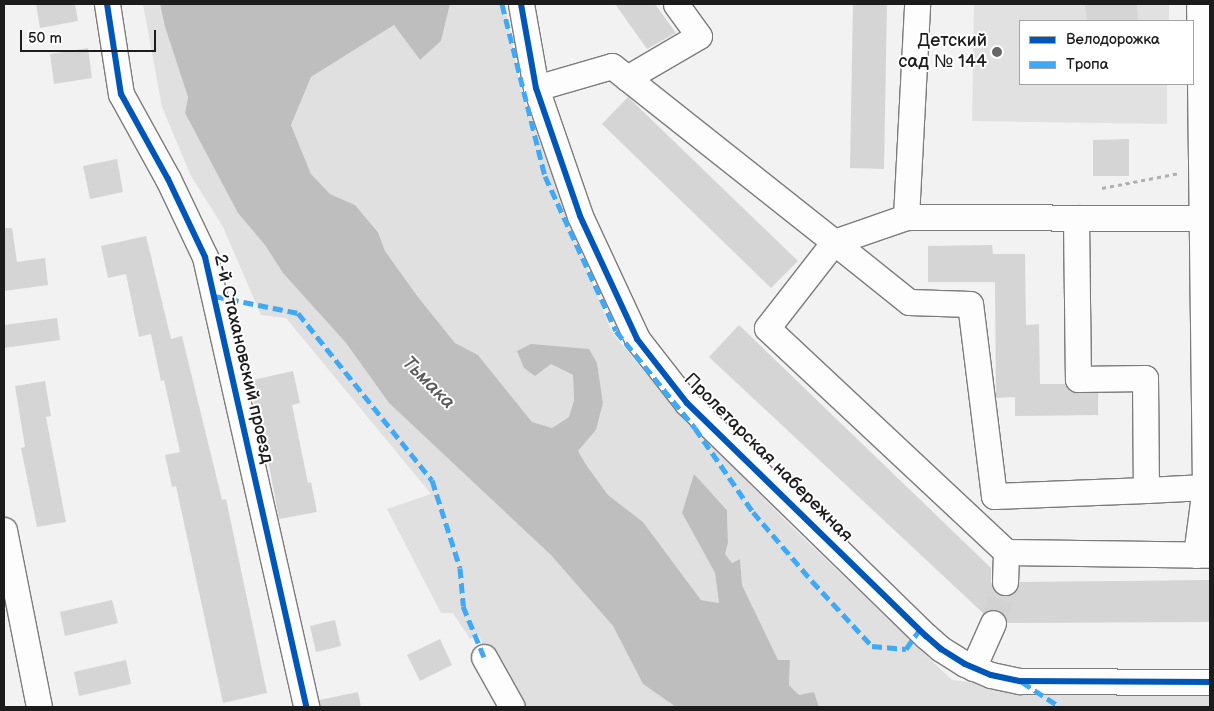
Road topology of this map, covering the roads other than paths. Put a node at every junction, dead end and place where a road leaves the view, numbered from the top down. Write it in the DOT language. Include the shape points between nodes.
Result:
graph roads {
  1 [pos="107,4"];
  2 [pos="521,4"];
  3 [pos="676,4"];
  4 [pos="918,4"];
  5 [pos="1199,4"];
  6 [pos="627,78"];
  7 [pos="536,88"];
  8 [pos="906,217"];
  9 [pos="1076,218"];
  10 [pos="1206,218"];
  11 [pos="834,242"];
  12 [pos="1206,300"];
  13 [pos="1208,384"];
  14 [pos="1205,486"];
  15 [pos="1146,490"];
  16 [pos="4,530"];
  17 [pos="1006,552"];
  18 [pos="1203,555"];
  19 [pos="1005,582"];
  20 [pos="993,623"];
  21 [pos="484,658"];
  22 [pos="973,668"];
  23 [pos="1210,682"];
  24 [pos="39,707"];
  25 [pos="306,707"];
  26 [pos="512,707"];
  1 -- 25 [label="street, 2-й Стахановский проезд" via="121,94 168,179 205,257"];
  2 -- 7 [label="street, Пролетарская набережная"];
  3 -- 6 [label="street" via="699,36"];
  4 -- 8 [label="street"];
  5 -- 10 [label="street" via="1201,168"];
  6 -- 7 [label="street" via="612,66"];
  6 -- 11 [label="street"];
  7 -- 22 [label="street, Пролетарская набережная" via="580,216 636,339 687,403 933,643"];
  8 -- 9 [label="street"];
  8 -- 11 [label="street"];
  9 -- 10 [label="street"];
  9 -- 15 [label="street" via="1078,379 1145,378"];
  10 -- 12 [label="street"];
  11 -- 15 [label="street" via="908,302 970,304 994,496"];
  11 -- 17 [label="street" via="767,328"];
  12 -- 13 [label="street"];
  13 -- 14 [label="street"];
  14 -- 15 [label="street"];
  14 -- 18 [label="street"];
  16 -- 24 [label="street"];
  17 -- 18 [label="street"];
  17 -- 19 [label="street"];
  20 -- 22 [label="street"];
  21 -- 26 [label="street"];
  22 -- 23 [label="street, Пролетарская набережная" via="1020,681"];
}
